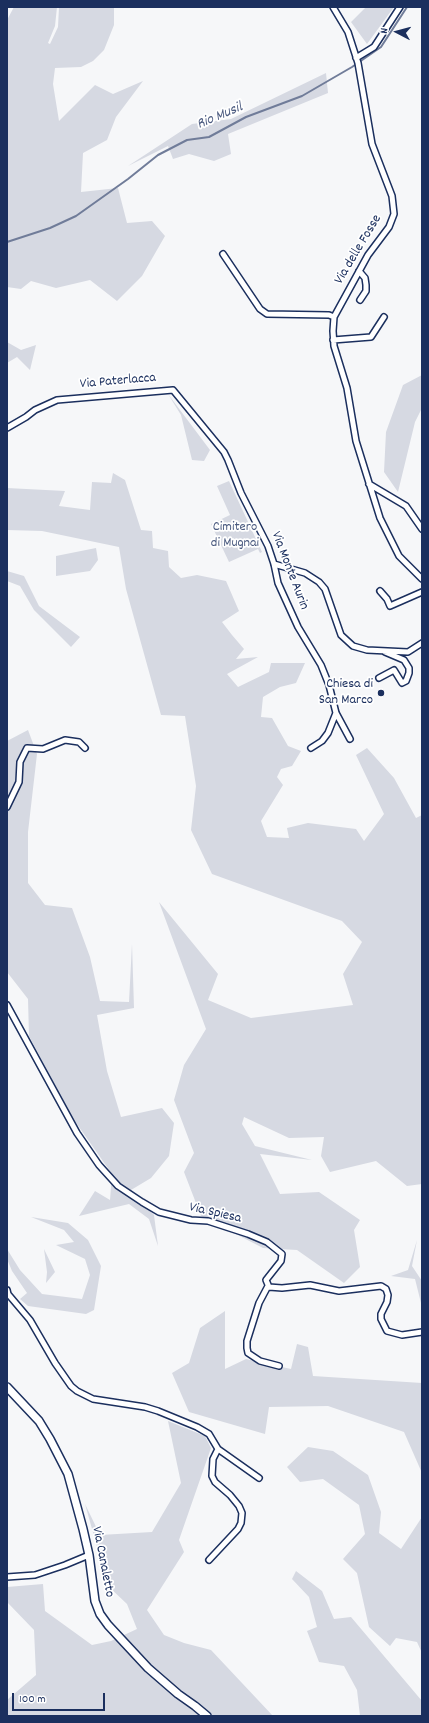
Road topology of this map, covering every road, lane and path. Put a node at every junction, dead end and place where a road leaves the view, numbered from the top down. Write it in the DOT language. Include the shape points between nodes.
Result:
graph roads {
  1 [pos="332,7"];
  2 [pos="400,7"];
  3 [pos="356,58"];
  4 [pos="223,254"];
  5 [pos="359,270"];
  6 [pos="360,300"];
  7 [pos="334,317"];
  8 [pos="384,317"];
  9 [pos="333,340"];
  10 [pos="7,428"];
  11 [pos="228,460"];
  12 [pos="369,484"];
  13 [pos="422,529"];
  14 [pos="274,564"];
  15 [pos="422,579"];
  16 [pos="380,591"];
  17 [pos="422,592"];
  18 [pos="422,643"];
  19 [pos="384,651"];
  20 [pos="379,678"];
  21 [pos="336,712"];
  22 [pos="350,739"];
  23 [pos="85,748"];
  24 [pos="311,748"];
  25 [pos="7,807"];
  26 [pos="7,1005"];
  27 [pos="268,1286"];
  28 [pos="7,1290"];
  29 [pos="422,1332"];
  30 [pos="279,1366"];
  31 [pos="7,1387"];
  32 [pos="218,1449"];
  33 [pos="259,1478"];
  34 [pos="89,1555"];
  35 [pos="209,1560"];
  36 [pos="7,1577"];
  37 [pos="207,1716"];
  1 -- 3 [label="street, Via delle Fosse" via="348,32"];
  2 -- 3 [label="street" via="374,47"];
  3 -- 5 [label="street, Via delle Fosse" via="372,144 392,196 394,214 389,227"];
  4 -- 7 [label="street" via="260,309 267,314"];
  5 -- 6 [label="street" via="365,278 366,285 366,291"];
  5 -- 7 [label="street, Via delle Fosse"];
  7 -- 9 [label="street, Via delle Fosse"];
  8 -- 9 [label="street" via="371,337"];
  9 -- 12 [label="street, Via delle Fosse"];
  10 -- 11 [label="street, Via Paterlacca" via="35,410 57,400 173,390"];
  11 -- 14 [label="street, Via Monte Aurin"];
  12 -- 13 [label="street" via="406,506"];
  12 -- 15 [label="street, Via delle Fosse" via="390,540 399,556"];
  14 -- 19 [label="street" via="305,573 319,582 325,589 341,634 353,646"];
  14 -- 21 [label="street, Via Monte Aurin" via="278,583 298,627 330,685"];
  16 -- 17 [label="street" via="390,606"];
  18 -- 19 [label="street" via="408,652"];
  19 -- 20 [label="street" via="404,660 409,673 406,681 402,683 394,670"];
  21 -- 22 [label="street, Via Monte Aurin"];
  21 -- 24 [label="street" via="328,733 322,741"];
  23 -- 25 [label="street" via="79,742 65,740 43,749 27,748 20,762 19,782"];
  26 -- 27 [label="street, Via Spiesa" via="77,1134 118,1186 159,1212 208,1221 267,1242 282,1254 281,1261 266,1280"];
  27 -- 29 [label="street" via="282,1288 310,1285 339,1291 381,1286 388,1294 381,1314 387,1332 402,1335"];
  27 -- 30 [label="street" via="259,1303 247,1348 248,1353 260,1361"];
  28 -- 32 [label="street" via="30,1320 55,1363 77,1391 93,1399 145,1407 168,1414 209,1434"];
  31 -- 34 [label="street, Via Canaletto" via="39,1421 68,1474"];
  32 -- 33 [label="street"];
  32 -- 35 [label="street" via="212,1476 239,1506 242,1513 238,1529"];
  34 -- 36 [label="street" via="35,1575"];
  34 -- 37 [label="street, Via Canaletto" via="95,1601 104,1619 148,1668"];
}
